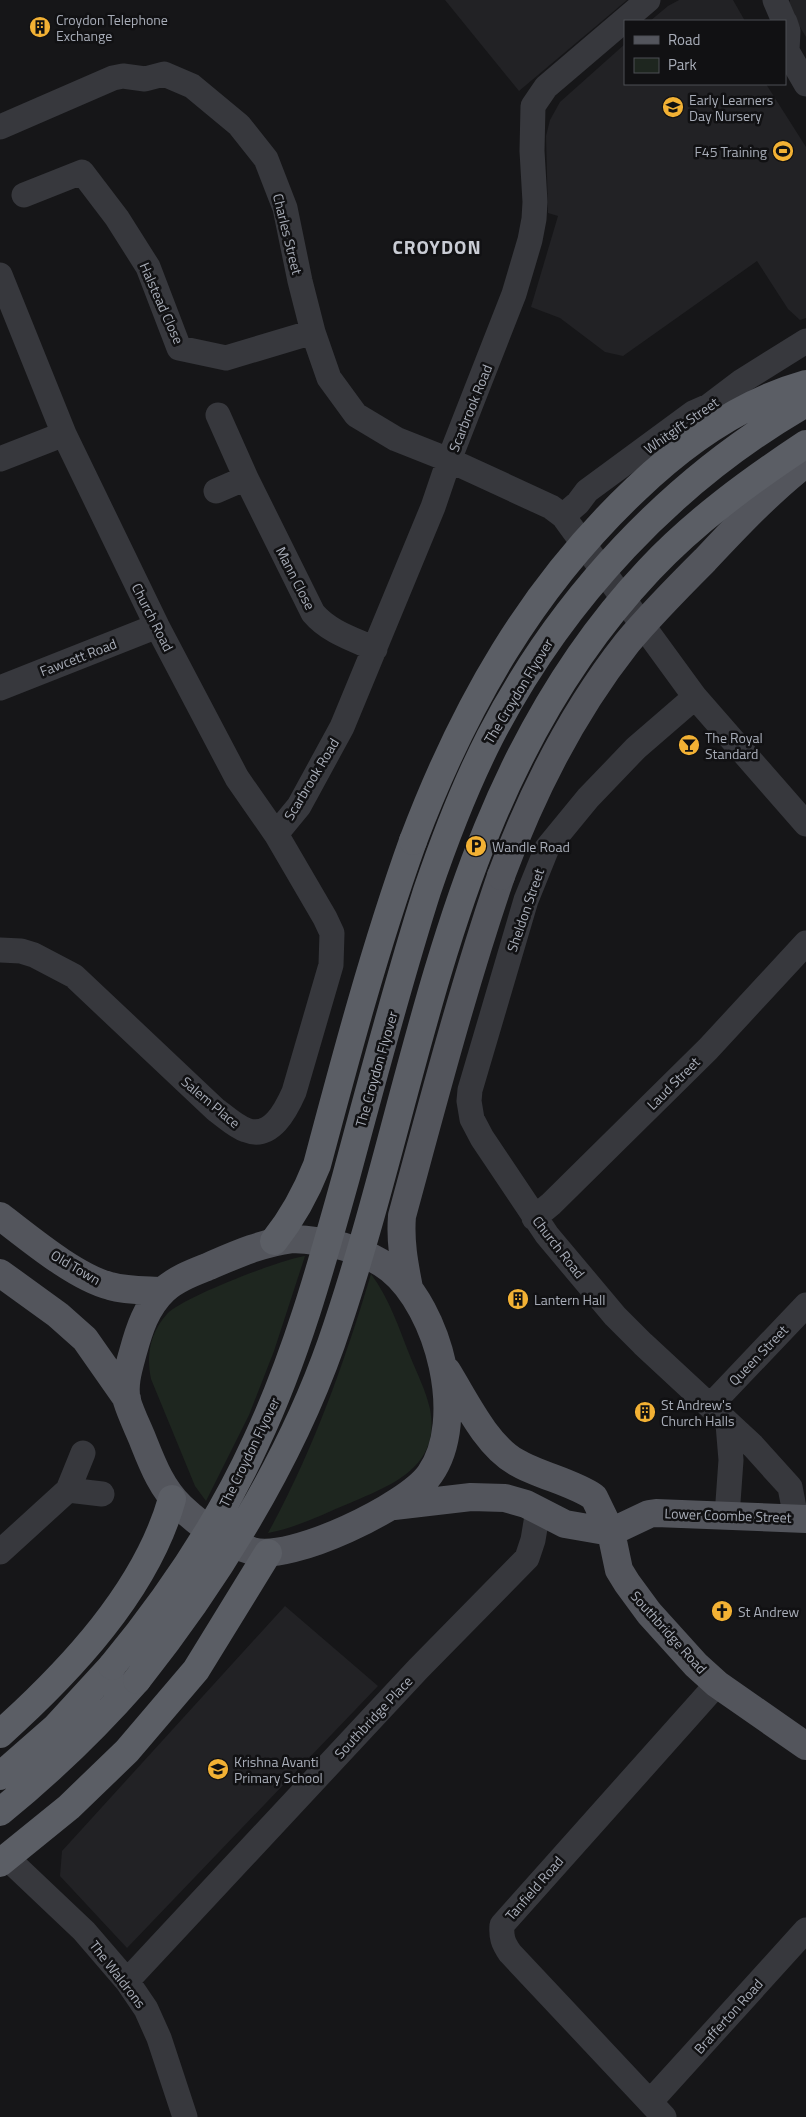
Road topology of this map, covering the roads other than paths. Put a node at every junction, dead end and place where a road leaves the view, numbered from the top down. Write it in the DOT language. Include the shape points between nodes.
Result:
graph roads {
  1 [pos="648,0"];
  2 [pos="775,0"];
  3 [pos="624,20"];
  4 [pos="625,20"];
  5 [pos="783,20"];
  6 [pos="786,26"];
  7 [pos="806,84"];
  8 [pos="0,127"];
  9 [pos="24,195"];
  10 [pos="0,276"];
  11 [pos="313,332"];
  12 [pos="806,341"];
  13 [pos="806,384"];
  14 [pos="806,403"];
  15 [pos="218,415"];
  16 [pos="64,434"];
  17 [pos="806,444"];
  18 [pos="0,458"];
  19 [pos="449,460"];
  20 [pos="806,463"];
  21 [pos="246,478"];
  22 [pos="216,491"];
  23 [pos="563,516"];
  24 [pos="157,626"];
  25 [pos="375,649"];
  26 [pos="0,688"];
  27 [pos="695,697"];
  28 [pos="806,824"];
  29 [pos="276,834"];
  30 [pos="806,943"];
  31 [pos="333,944"];
  32 [pos="0,950"];
  33 [pos="472,1119"];
  34 [pos="0,1216"];
  35 [pos="534,1218"];
  36 [pos="274,1241"];
  37 [pos="0,1273"];
  38 [pos="409,1288"];
  39 [pos="163,1291"];
  40 [pos="806,1305"];
  41 [pos="444,1367"];
  42 [pos="127,1400"];
  43 [pos="710,1406"];
  44 [pos="728,1424"];
  45 [pos="83,1453"];
  46 [pos="68,1490"];
  47 [pos="102,1494"];
  48 [pos="172,1499"];
  49 [pos="391,1506"];
  50 [pos="538,1510"];
  51 [pos="727,1516"];
  52 [pos="801,1518"];
  53 [pos="612,1532"];
  54 [pos="0,1552"];
  55 [pos="268,1553"];
  56 [pos="717,1684"];
  57 [pos="0,1734"];
  58 [pos="806,1746"];
  59 [pos="0,1776"];
  60 [pos="0,1812"];
  61 [pos="4,1860"];
  62 [pos="806,1930"];
  63 [pos="128,1981"];
  64 [pos="657,2110"];
  65 [pos="186,2117"];
  1 -- 4 [label="street, Scarbrook Road"];
  2 -- 5 [label="street"];
  3 -- 19 [label="street, Scarbrook Road" via="546,87 533,106 535,202 530,240 504,321"];
  6 -- 7 [label="street" via="787,51"];
  8 -- 11 [label="street, Charles Street" via="113,78 145,79 164,74 192,86 239,125 266,159 285,208"];
  9 -- 11 [label="street, Halstead Close" via="82,172 118,218 148,267 178,348 226,358"];
  10 -- 16 [label="street, Church Road"];
  11 -- 19 [label="street, Charles Street" via="329,378 356,415 396,439"];
  12 -- 23 [label="street, Whitgift Street" via="709,406 693,413 588,491"];
  13 -- 36 [label="highway, bridge" via="750,407 698,437 652,474 577,550 534,604 491,671 444,762 413,841 364,991 317,1165 295,1212"];
  14 -- 59 [label="highway, The Croydon Flyover, bridge" via="723,459 632,539 554,631 511,699 456,813 425,899 318,1277 275,1399 238,1478 211,1528 141,1632 56,1727"];
  15 -- 21 [label="street, Mann Close"];
  16 -- 18 [label="street"];
  16 -- 24 [label="street, Church Road"];
  17 -- 60 [label="highway, The Croydon Flyover, bridge" via="716,508 648,570 568,672 523,747 484,832 454,916 330,1345 280,1457 237,1537 191,1610 137,1680 67,1754"];
  19 -- 23 [label="street"];
  19 -- 25 [label="street, Scarbrook Road"];
  20 -- 38 [label="main road, bridge" via="759,505 650,616 587,698 549,763 520,826 482,931 442,1066 402,1216 402,1252"];
  21 -- 22 [label="street"];
  21 -- 25 [label="street, Mann Close" via="313,613 334,631"];
  23 -- 27 [label="street"];
  24 -- 26 [label="street, Fawcett Road"];
  24 -- 29 [label="street, Church Road" via="237,778"];
  25 -- 29 [label="street, Scarbrook Road" via="342,727 306,794"];
  27 -- 28 [label="street"];
  27 -- 33 [label="street, Sheldon Street" via="636,748 546,848 526,900 470,1090"];
  29 -- 31 [label="street, Church Road" via="326,918"];
  30 -- 35 [label="street, Laud Street" via="708,1049"];
  31 -- 32 [label="street, Salem Place" via="331,965 294,1092 274,1124 266,1130 253,1132 236,1125 216,1110 74,976 34,955"];
  33 -- 35 [label="street, Church Road"];
  34 -- 39 [label="main road, Old Town" via="92,1279 132,1290"];
  35 -- 43 [label="street, Church Road" via="615,1316"];
  36 -- 38 [label="main road" via="310,1240 341,1246 390,1269"];
  36 -- 39 [label="main road" via="188,1275"];
  37 -- 42 [label="main road" via="85,1339"];
  38 -- 41 [label="main road" via="420,1306"];
  39 -- 42 [label="main road" via="145,1316 136,1340 128,1370"];
  40 -- 43 [label="street, Queen Street"];
  41 -- 49 [label="main road" via="447,1419 438,1459 430,1474 413,1492"];
  41 -- 53 [label="main road, Southbridge Road" via="492,1442 505,1455 594,1497"];
  42 -- 48 [label="main road" via="154,1466"];
  43 -- 44 [label="street, Church Road"];
  44 -- 51 [label="street" via="731,1460"];
  44 -- 52 [label="street, Church Road" via="790,1487"];
  45 -- 46 [label="street"];
  46 -- 47 [label="street"];
  46 -- 54 [label="street"];
  48 -- 55 [label="main road" via="194,1520 222,1538 253,1552"];
  48 -- 57 [label="highway" via="157,1543 122,1600 92,1640"];
  49 -- 50 [label="main road" via="484,1496 515,1500"];
  49 -- 55 [label="main road" via="307,1545"];
  50 -- 53 [label="main road" via="573,1526"];
  50 -- 63 [label="street, Southbridge Place" via="534,1540 527,1558 418,1669"];
  51 -- 52 [label="main road, Lower Coombe Street"];
  51 -- 53 [label="main road, Lower Coombe Street" via="656,1513"];
  53 -- 56 [label="main road, Southbridge Road" via="619,1570 627,1583 675,1643"];
  55 -- 61 [label="highway" via="196,1670 134,1743 69,1807"];
  56 -- 58 [label="main road, Southbridge Road"];
  56 -- 64 [label="street, Tanfield Road" via="502,1925 501,1935 510,1953"];
  61 -- 63 [label="street, The Waldrons" via="84,1931"];
  62 -- 64 [label="street, Brafferton Road"];
  63 -- 65 [label="street, The Waldrons" via="159,2038"];
}
